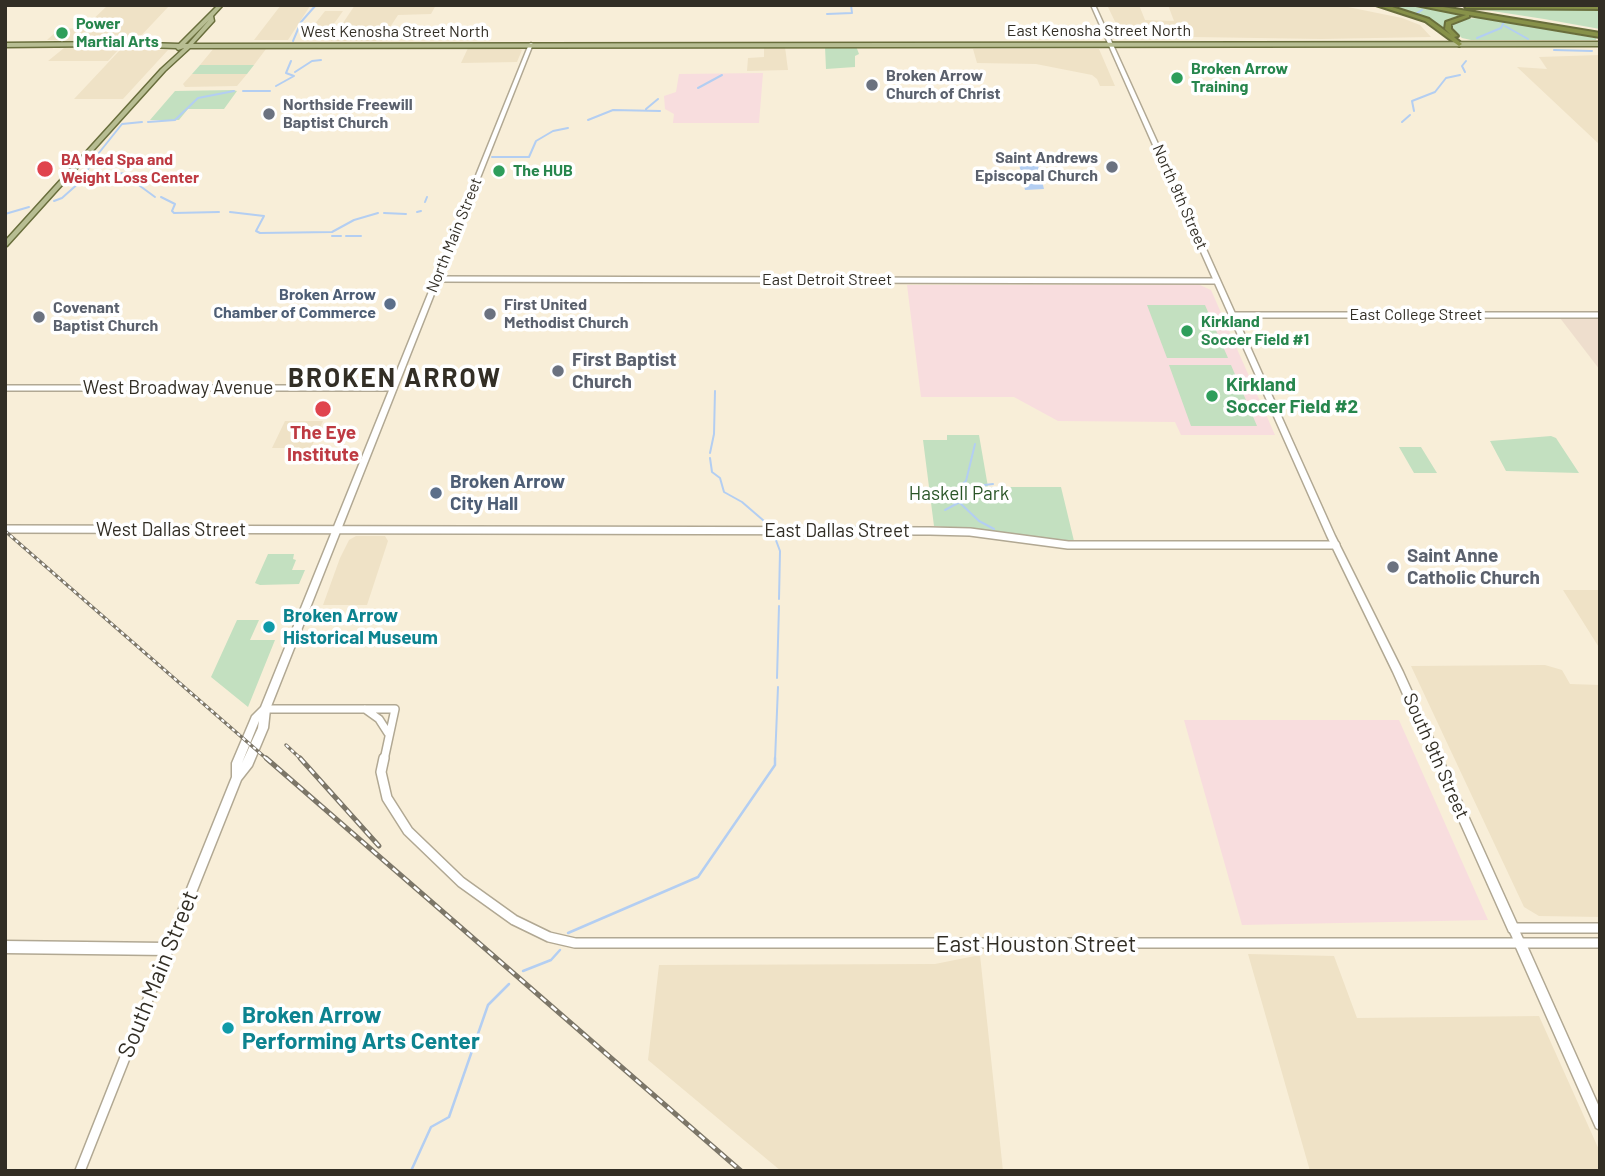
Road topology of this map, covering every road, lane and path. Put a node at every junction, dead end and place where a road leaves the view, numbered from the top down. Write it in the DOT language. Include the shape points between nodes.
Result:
graph roads {
  1 [pos="221,5"];
  2 [pos="1093,5"];
  3 [pos="1379,5"];
  4 [pos="1419,5"];
  5 [pos="1435,5"];
  6 [pos="1456,5"];
  7 [pos="1600,6"];
  8 [pos="1496,17"];
  9 [pos="1600,34"];
  10 [pos="1111,43"];
  11 [pos="186,44"];
  12 [pos="531,44"];
  13 [pos="1459,44"];
  14 [pos="1600,44"];
  15 [pos="5,45"];
  16 [pos="5,245"];
  17 [pos="437,279"];
  18 [pos="1217,281"];
  19 [pos="1232,315"];
  20 [pos="1600,315"];
  21 [pos="5,388"];
  22 [pos="394,388"];
  23 [pos="1266,390"];
  24 [pos="5,529"];
  25 [pos="336,530"];
  26 [pos="1336,545"];
  27 [pos="265,709"];
  28 [pos="363,709"];
  29 [pos="388,734"];
  30 [pos="1513,928"];
  31 [pos="1600,928"];
  32 [pos="1520,943"];
  33 [pos="1600,943"];
  34 [pos="5,947"];
  35 [pos="168,949"];
  36 [pos="1600,1124"];
  37 [pos="80,1171"];
  1 -- 11 [label="main road"];
  2 -- 10 [label="main road, North 9th Street"];
  3 -- 13 [label="highway" via="1427,20"];
  4 -- 8 [label="highway"];
  5 -- 9 [label="highway"];
  6 -- 7 [label="highway"];
  8 -- 9 [label="highway"];
  8 -- 13 [label="highway" via="1450,20 1448,27"];
  10 -- 12 [label="main road, East Kenosha Street North"];
  10 -- 13 [label="main road, East Kenosha Street North"];
  10 -- 18 [label="main road, North 9th Street"];
  11 -- 12 [label="main road, West Kenosha Street North"];
  11 -- 15 [label="main road, West Kenosha Street North"];
  11 -- 16 [label="main road"];
  12 -- 17 [label="main road, North Main Street"];
  13 -- 14 [label="main road, East Kenosha Street North"];
  17 -- 18 [label="street, East Detroit Street"];
  17 -- 22 [label="main road, North Main Street"];
  18 -- 19 [label="main road, North 9th Street"];
  19 -- 20 [label="street, East College Street"];
  19 -- 23 [label="main road, North 9th Street"];
  21 -- 22 [label="street, West Broadway Avenue"];
  22 -- 25 [label="main road, South Main Street"];
  23 -- 26 [label="main road, South 9th Street"];
  24 -- 25 [label="street, West Dallas Street"];
  25 -- 26 [label="street, East Dallas Street" via="930,531 1068,545"];
  25 -- 27 [label="main road, South Main Street"];
  26 -- 30 [label="main road, South 9th Street"];
  27 -- 28 [label="street"];
  27 -- 35 [label="main road, South Main Street" via="248,763 237,778"];
  28 -- 29 [label="street" via="379,719"];
  28 -- 29 [label="street, East Houston Street" via="395,709"];
  29 -- 32 [label="street, East Houston Street" via="381,772 384,790 392,809 418,842 484,900 542,934 587,944"];
  30 -- 31 [label="street"];
  30 -- 32 [label="street, South 9th Street"];
  32 -- 33 [label="street, East Houston Street"];
  32 -- 36 [label="main road, South 9th Street"];
  34 -- 35 [label="main road"];
  35 -- 37 [label="street, South Main Street"];
}
